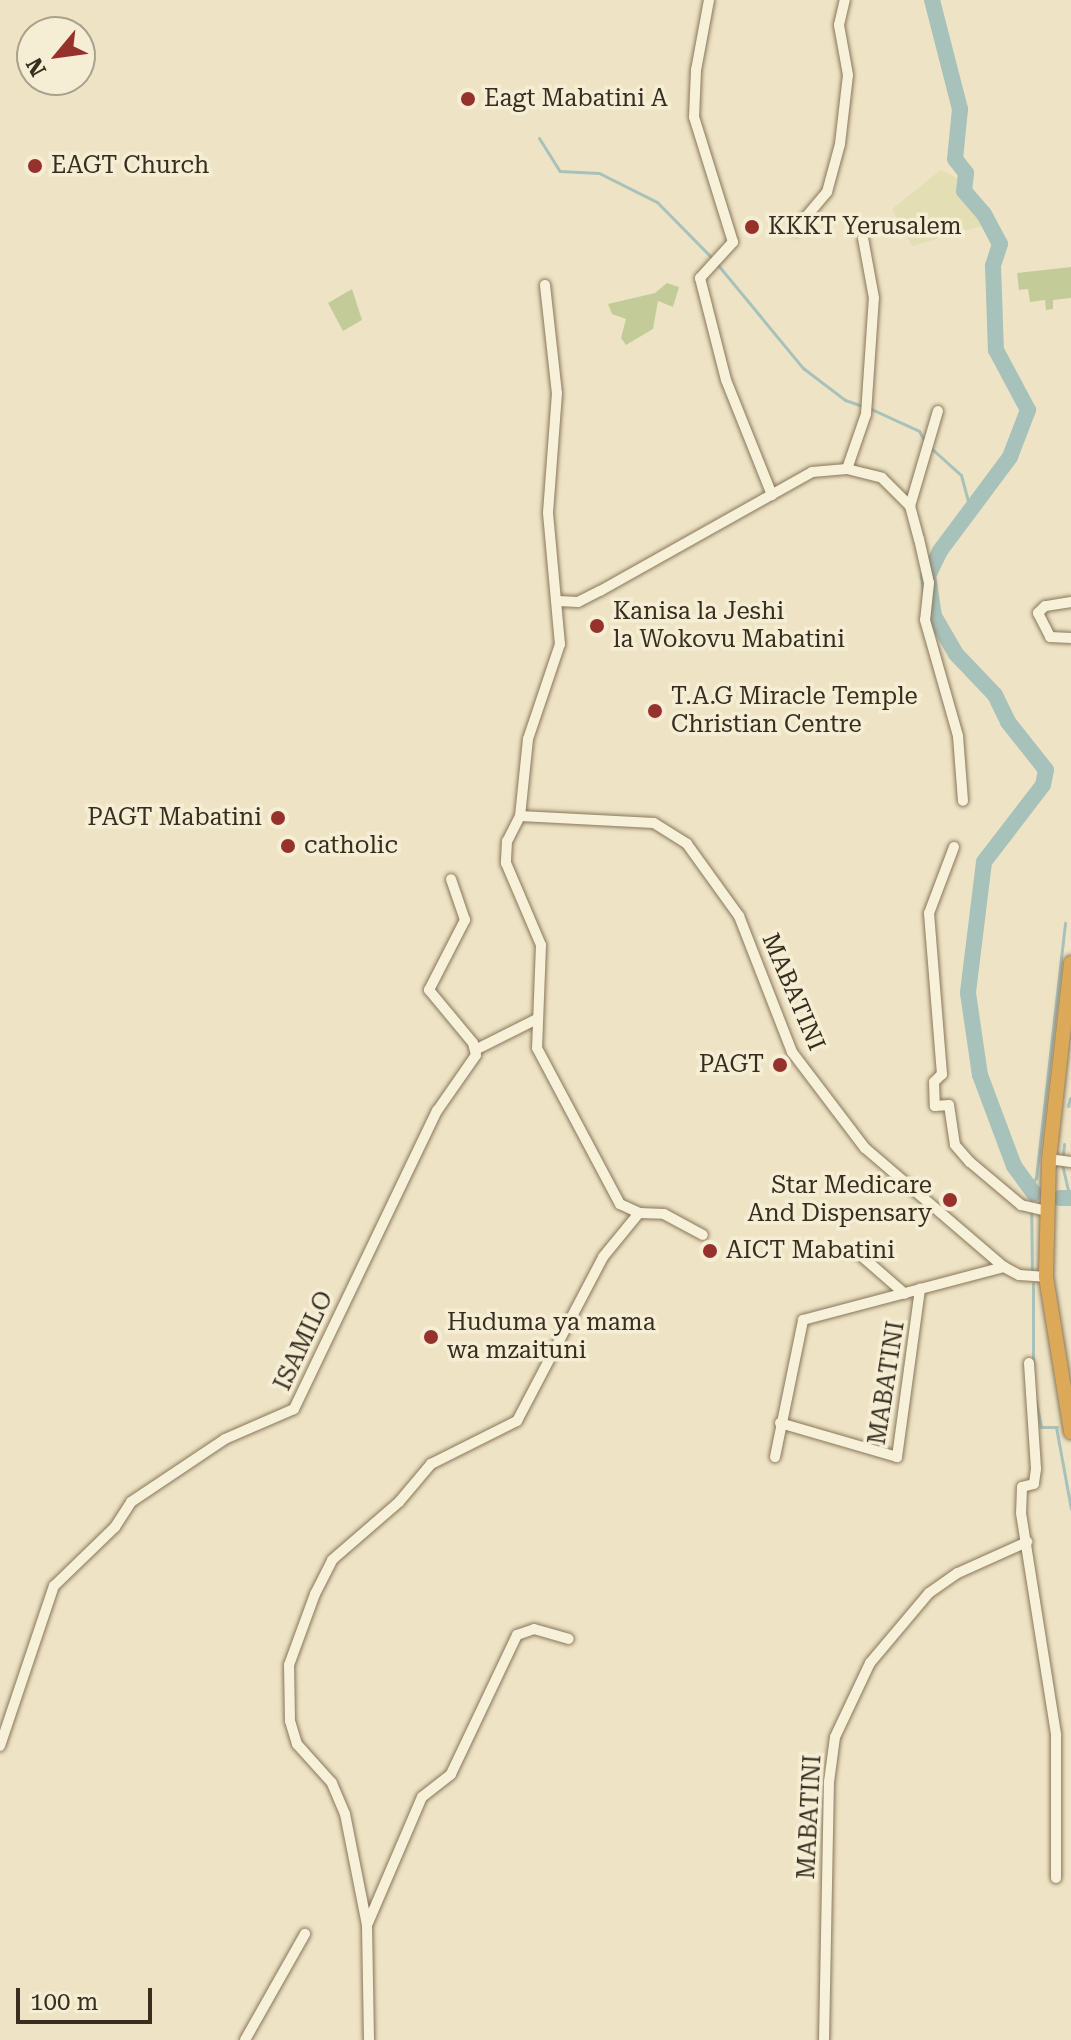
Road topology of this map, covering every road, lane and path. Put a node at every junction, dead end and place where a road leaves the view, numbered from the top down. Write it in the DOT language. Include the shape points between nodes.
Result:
graph roads {
  1 [pos="709,0"];
  2 [pos="845,0"];
  3 [pos="795,230"];
  4 [pos="863,238"];
  5 [pos="545,285"];
  6 [pos="938,411"];
  7 [pos="847,469"];
  8 [pos="772,495"];
  9 [pos="910,506"];
  10 [pos="558,601"];
  11 [pos="1071,602"];
  12 [pos="1071,638"];
  13 [pos="963,801"];
  14 [pos="520,816"];
  15 [pos="954,847"];
  16 [pos="451,879"];
  17 [pos="1071,963"];
  18 [pos="1070,986"];
  19 [pos="537,1019"];
  20 [pos="477,1049"];
  21 [pos="1049,1159"];
  22 [pos="1071,1162"];
  23 [pos="1036,1210"];
  24 [pos="639,1213"];
  25 [pos="703,1235"];
  26 [pos="858,1253"];
  27 [pos="1004,1267"];
  28 [pos="1046,1277"];
  29 [pos="920,1289"];
  30 [pos="905,1294"];
  31 [pos="1029,1363"];
  32 [pos="780,1423"];
  33 [pos="1071,1432"];
  34 [pos="775,1457"];
  35 [pos="1027,1542"];
  36 [pos="569,1639"];
  37 [pos="0,1746"];
  38 [pos="1071,1785"];
  39 [pos="1059,1787"];
  40 [pos="1056,1878"];
  41 [pos="367,1925"];
  42 [pos="305,1934"];
  43 [pos="245,2040"];
  44 [pos="369,2040"];
  45 [pos="824,2040"];
  1 -- 8 [label="street" via="694,117 733,242 700,278 726,380"];
  2 -- 3 [label="street" via="839,25 848,75 840,144 827,192"];
  4 -- 7 [label="street" via="874,298 868,392"];
  5 -- 10 [label="street" via="558,406 548,513"];
  6 -- 9 [label="street"];
  7 -- 8 [label="street" via="812,472"];
  7 -- 9 [label="street" via="882,478"];
  8 -- 10 [label="street" via="578,602"];
  9 -- 13 [label="street" via="929,583 925,620 958,736"];
  10 -- 14 [label="street" via="560,644 528,739"];
  11 -- 12 [label="street" via="1048,605 1038,613 1050,637"];
  14 -- 19 [label="street" via="507,841 506,863 538,933"];
  14 -- 27 [label="street, MABATINI" via="654,823 687,844 739,916 792,1052 818,1090 894,1177"];
  15 -- 23 [label="street" via="929,913 942,1074 934,1082 935,1106 949,1105 952,1134 962,1154"];
  16 -- 20 [label="street" via="465,920 429,990"];
  17 -- 18 [label="highway"];
  18 -- 21 [label="highway"];
  19 -- 20 [label="street" via="491,1047"];
  19 -- 24 [label="street" via="537,1048 555,1087 620,1204"];
  20 -- 37 [label="street, ISAMILO" via="437,1111 294,1409 225,1439 131,1502 115,1527 54,1586"];
  21 -- 22 [label="street"];
  21 -- 23 [label="highway"];
  23 -- 28 [label="highway"];
  24 -- 25 [label="street" via="664,1214"];
  24 -- 41 [label="street" via="603,1257 517,1421 497,1435 441,1455 399,1502 341,1551 326,1569 296,1643 287,1681 293,1736 339,1795"];
  26 -- 30 [label="street"];
  27 -- 28 [label="street, MABATINI" via="1019,1275"];
  27 -- 29 [label="street"];
  28 -- 33 [label="highway"];
  29 -- 30 [label="street"];
  29 -- 32 [label="street, MABATINI" via="897,1457"];
  30 -- 32 [label="street" via="803,1320"];
  31 -- 35 [label="street" via="1036,1469 1034,1484 1022,1487"];
  32 -- 34 [label="street"];
  35 -- 39 [label="street" via="1048,1659"];
  35 -- 45 [label="street, MABATINI" via="958,1573 929,1593 870,1663 835,1737 829,1782"];
  36 -- 41 [label="street" via="534,1629 517,1635 451,1774 422,1797"];
  38 -- 39 [label="street"];
  39 -- 40 [label="street"];
  41 -- 44 [label="street"];
  42 -- 43 [label="street"];
}
